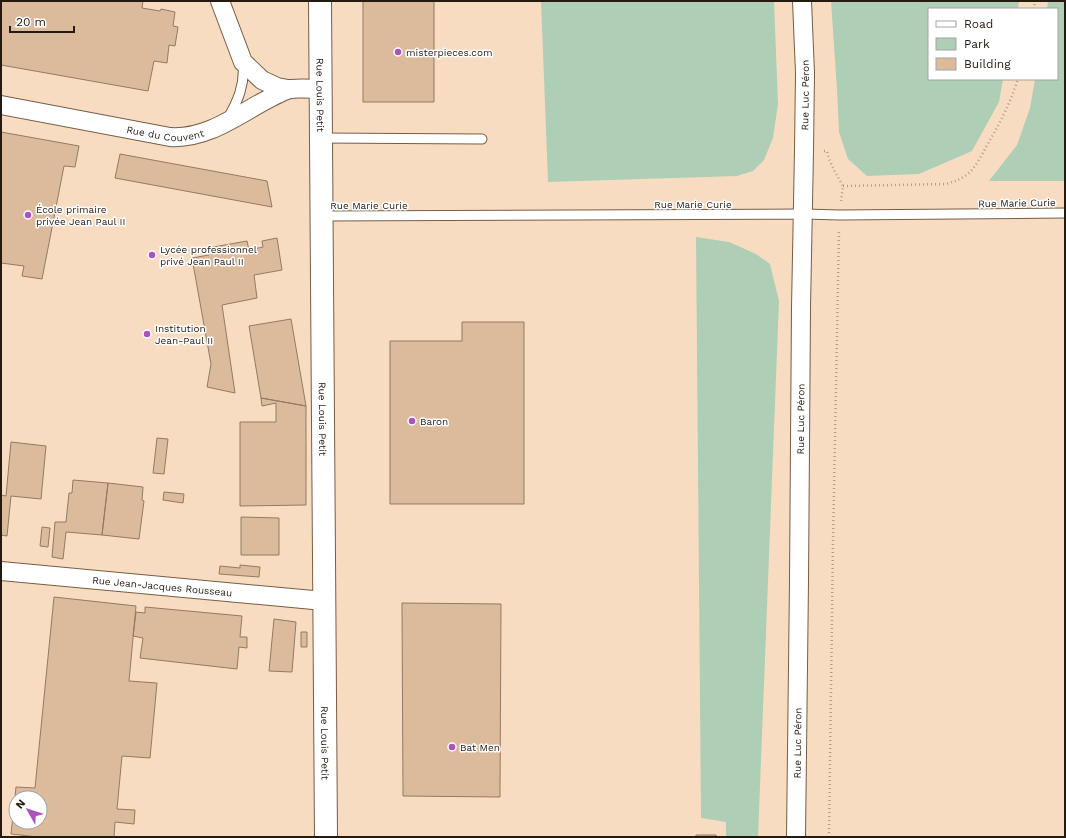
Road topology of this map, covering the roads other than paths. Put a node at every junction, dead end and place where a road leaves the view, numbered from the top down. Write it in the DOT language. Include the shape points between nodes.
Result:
graph roads {
  1 [pos="220,1"];
  2 [pos="320,1"];
  3 [pos="802,1"];
  4 [pos="243,62"];
  5 [pos="288,89"];
  6 [pos="320,89"];
  7 [pos="1,105"];
  8 [pos="225,122"];
  9 [pos="321,138"];
  10 [pos="482,139"];
  11 [pos="1065,213"];
  12 [pos="804,214"];
  13 [pos="321,216"];
  14 [pos="1,571"];
  15 [pos="324,601"];
  16 [pos="326,837"];
  17 [pos="796,837"];
  1 -- 4 [label="street"];
  2 -- 6 [label="street, Rue Louis Petit"];
  3 -- 12 [label="street, Rue Luc Péron" via="805,66"];
  4 -- 5 [label="street" via="262,80"];
  4 -- 8 [label="lane" via="241,91"];
  5 -- 6 [label="street, Rue du Couvent"];
  5 -- 8 [label="street, Rue du Couvent"];
  6 -- 9 [label="street, Rue Louis Petit"];
  7 -- 8 [label="street, Rue du Couvent" via="181,138 201,133"];
  9 -- 10 [label="lane"];
  9 -- 13 [label="street, Rue Louis Petit"];
  11 -- 12 [label="lane, Rue Marie Curie"];
  12 -- 13 [label="lane, Rue Marie Curie"];
  12 -- 17 [label="street, Rue Luc Péron"];
  13 -- 15 [label="street, Rue Louis Petit"];
  14 -- 15 [label="street, Rue Jean-Jacques Rousseau"];
  15 -- 16 [label="street, Rue Louis Petit"];
}
